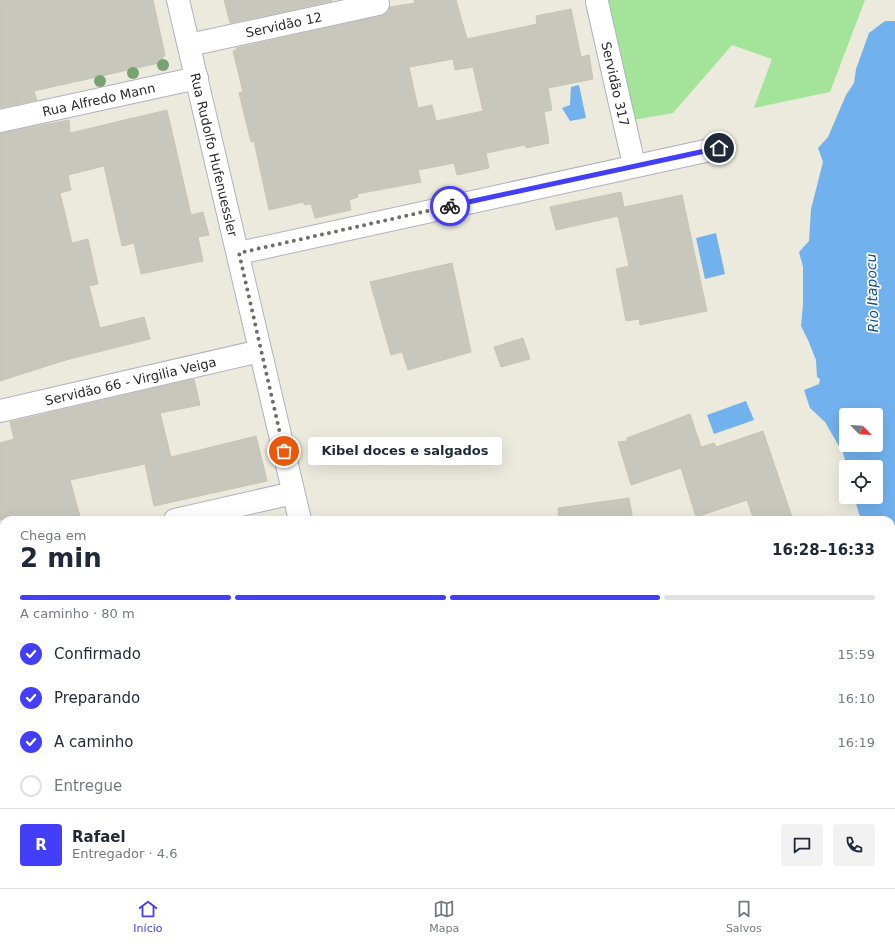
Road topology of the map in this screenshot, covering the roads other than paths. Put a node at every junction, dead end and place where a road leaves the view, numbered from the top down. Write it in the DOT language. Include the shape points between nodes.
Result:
graph roads {
  1 [pos="178,0"];
  2 [pos="597,2"];
  3 [pos="378,4"];
  4 [pos="189,45"];
  5 [pos="197,78"];
  6 [pos="0,121"];
  7 [pos="719,148"];
  8 [pos="634,165"];
  9 [pos="239,253"];
  10 [pos="260,351"];
  11 [pos="0,411"];
  12 [pos="293,493"];
  13 [pos="192,516"];
  14 [pos="299,516"];
  1 -- 4 [label="street, Rua Rudolfo Hufenuessler"];
  2 -- 8 [label="street, Servidão 317"];
  3 -- 4 [label="street, Servidão 12"];
  4 -- 5 [label="street, Rua Rudolfo Hufenuessler"];
  5 -- 6 [label="street, Rua Alfredo Mann"];
  5 -- 9 [label="street, Rua Rudolfo Hufenuessler"];
  7 -- 8 [label="street"];
  8 -- 9 [label="street"];
  9 -- 10 [label="street, Rua Rudolfo Hufenuessler"];
  10 -- 11 [label="street, Servidão 66 - Virgilia Veiga"];
  10 -- 12 [label="street, Rua Rudolfo Hufenuessler"];
  12 -- 13 [label="street"];
  12 -- 14 [label="street, Rua Rudolfo Hufenuessler"];
}
